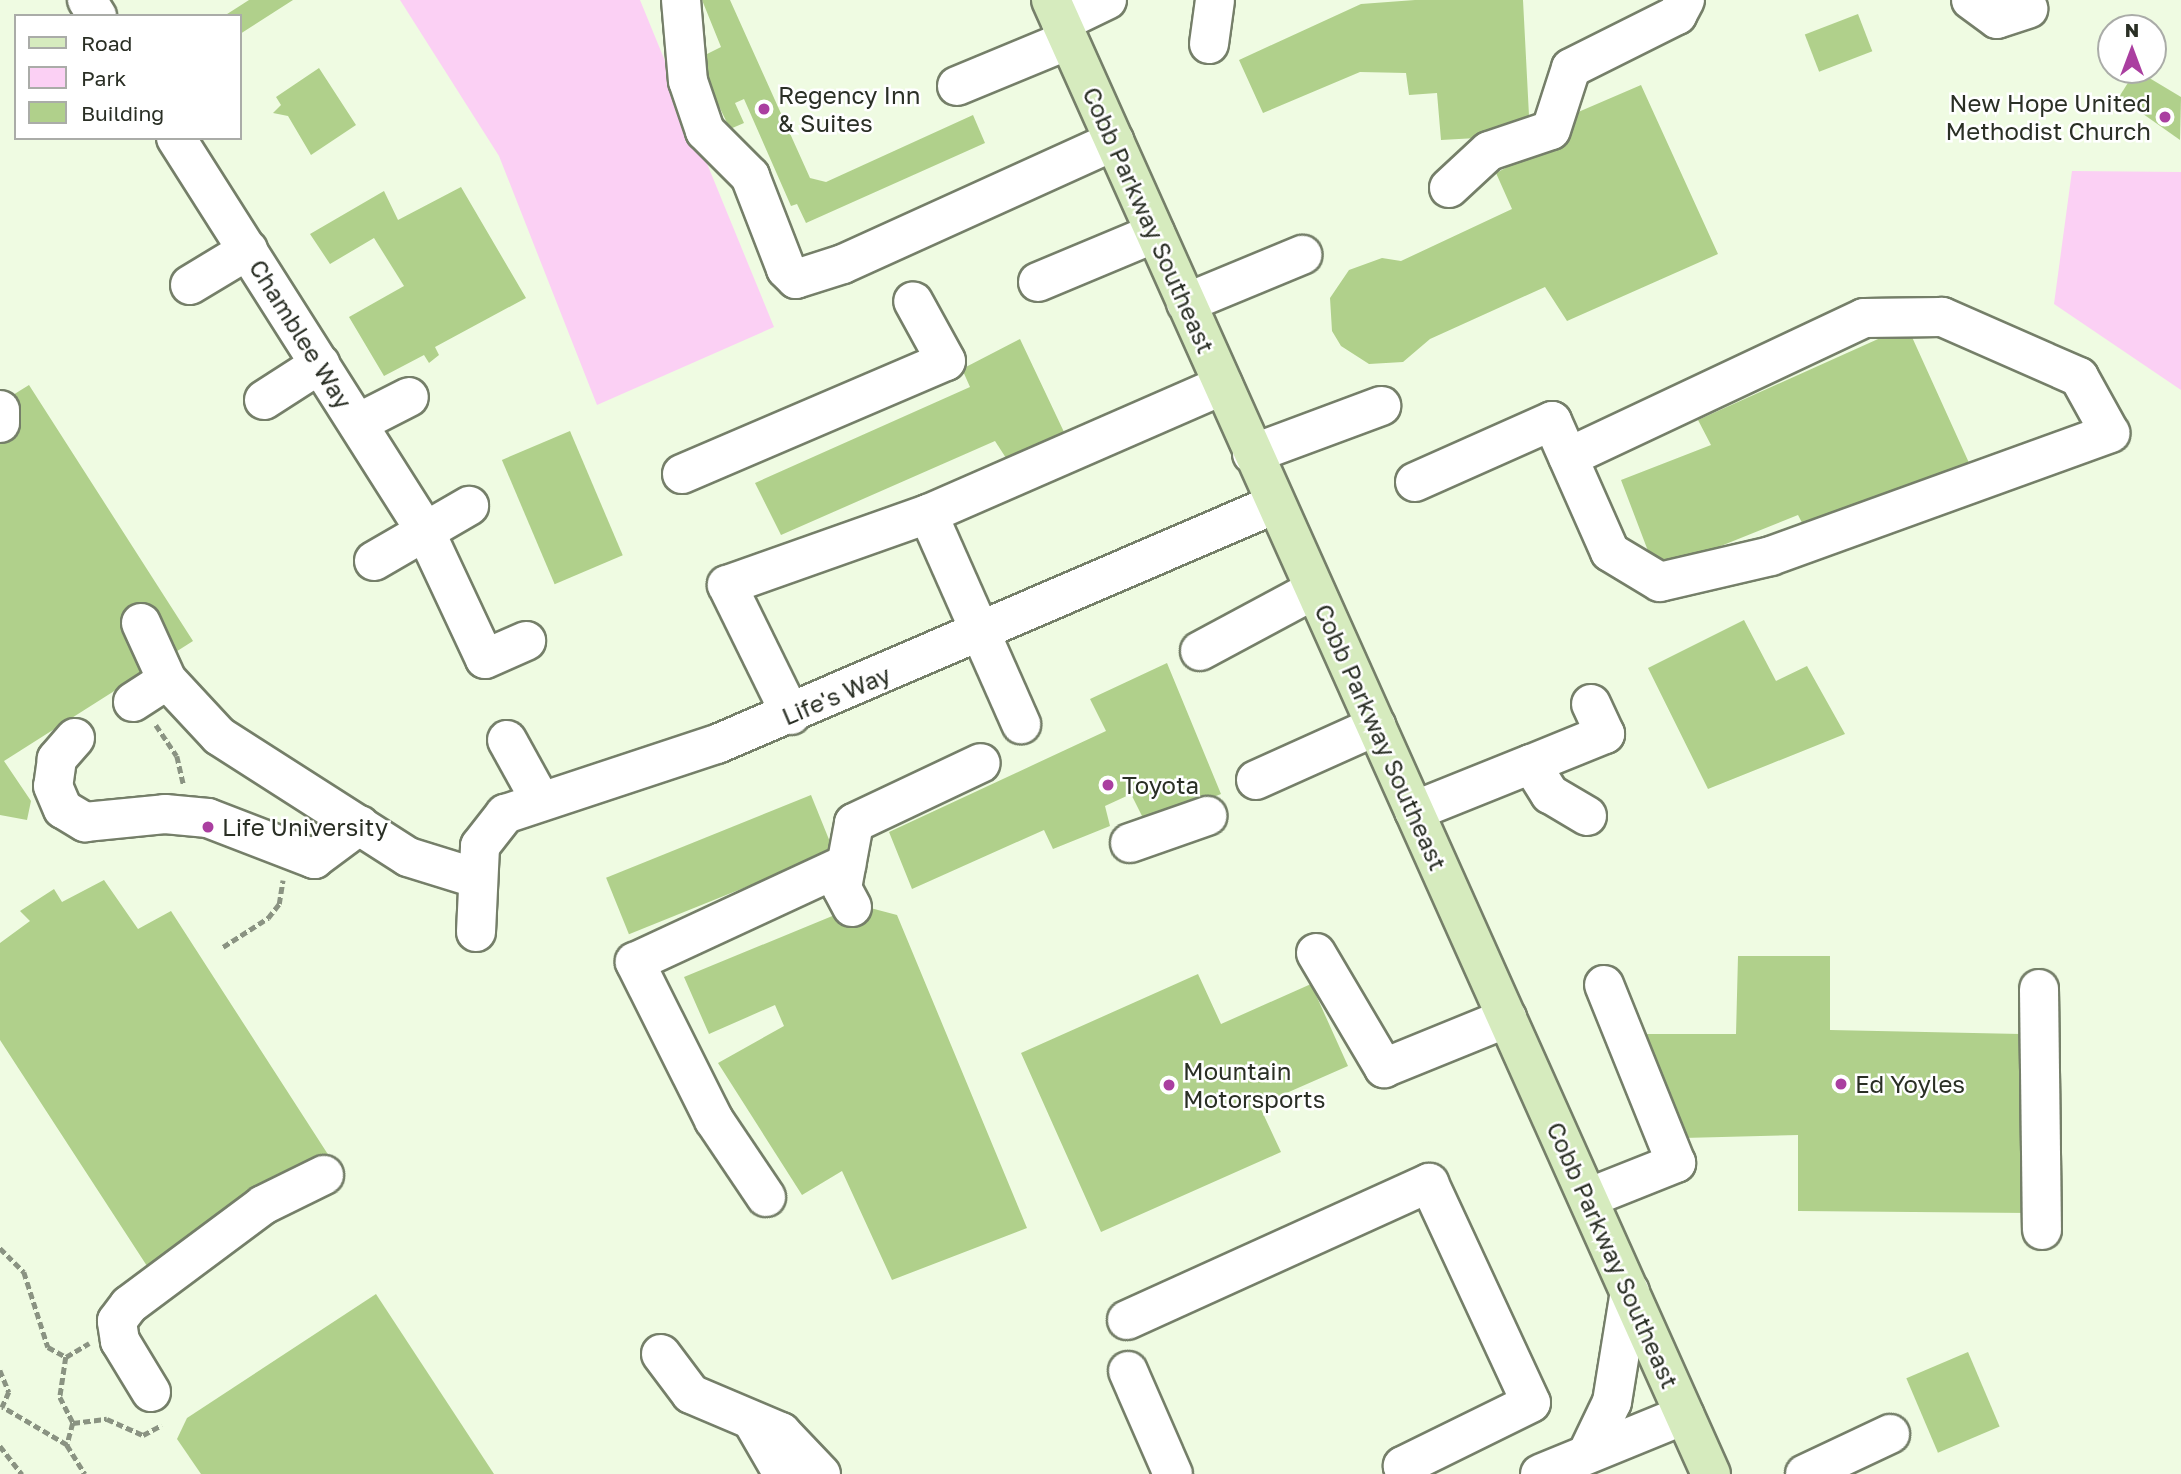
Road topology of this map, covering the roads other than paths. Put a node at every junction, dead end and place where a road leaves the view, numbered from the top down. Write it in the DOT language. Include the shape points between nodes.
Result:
graph roads {
  1 [pos="681,0"];
  2 [pos="1107,0"];
  3 [pos="1215,0"];
  4 [pos="1685,0"];
  5 [pos="1971,0"];
  6 [pos="2028,9"];
  7 [pos="1060,21"];
  8 [pos="1209,44"];
  9 [pos="957,86"];
  10 [pos="177,140"];
  11 [pos="1114,141"];
  12 [pos="1449,188"];
  13 [pos="1155,233"];
  14 [pos="248,250"];
  15 [pos="1302,255"];
  16 [pos="1038,282"];
  17 [pos="190,285"];
  18 [pos="913,301"];
  19 [pos="1186,303"];
  20 [pos="320,364"];
  21 [pos="1223,385"];
  22 [pos="409,397"];
  23 [pos="264,400"];
  24 [pos="1381,405"];
  25 [pos="0,410"];
  26 [pos="358,423"];
  27 [pos="0,424"];
  28 [pos="1252,454"];
  29 [pos="1568,457"];
  30 [pos="682,474"];
  31 [pos="1415,482"];
  32 [pos="1275,504"];
  33 [pos="469,506"];
  34 [pos="929,514"];
  35 [pos="425,531"];
  36 [pos="374,561"];
  37 [pos="1314,590"];
  38 [pos="141,623"];
  39 [pos="981,634"];
  40 [pos="526,641"];
  41 [pos="1200,651"];
  42 [pos="1591,704"];
  43 [pos="791,715"];
  44 [pos="1021,724"];
  45 [pos="1376,726"];
  46 [pos="75,737"];
  47 [pos="507,740"];
  48 [pos="1535,751"];
  49 [pos="981,763"];
  50 [pos="1256,780"];
  51 [pos="539,798"];
  52 [pos="1414,811"];
  53 [pos="1207,816"];
  54 [pos="1587,816"];
  55 [pos="360,825"];
  56 [pos="1130,843"];
  57 [pos="846,864"];
  58 [pos="476,878"];
  59 [pos="852,907"];
  60 [pos="476,932"];
  61 [pos="1316,953"];
  62 [pos="1604,985"];
  63 [pos="2039,989"];
  64 [pos="1507,1018"];
  65 [pos="324,1175"];
  66 [pos="766,1197"];
  67 [pos="1588,1198"];
  68 [pos="2042,1230"];
  69 [pos="1630,1291"];
  70 [pos="1127,1320"];
  71 [pos="661,1354"];
  72 [pos="1128,1371"];
  73 [pos="156,1409"];
  74 [pos="1684,1415"];
  75 [pos="751,1419"];
  76 [pos="1890,1434"];
  77 [pos="1588,1452"];
  78 [pos="783,1474"];
  79 [pos="821,1474"];
  80 [pos="1173,1474"];
  81 [pos="1407,1474"];
  82 [pos="1539,1474"];
  83 [pos="1711,1474"];
  84 [pos="1805,1474"];
  1 -- 11 [label="street" via="688,81 705,131 750,176 786,269 796,279 843,264"];
  2 -- 7 [label="street"];
  3 -- 8 [label="street"];
  4 -- 12 [label="street" via="1677,15 1571,68 1551,130 1489,151"];
  5 -- 6 [label="street" via="1997,19"];
  7 -- 9 [label="street"];
  7 -- 11 [label="main road, Cobb Parkway Southeast"];
  10 -- 14 [label="street, Chamblee Way"];
  11 -- 13 [label="main road, Cobb Parkway Southeast"];
  13 -- 16 [label="street"];
  13 -- 19 [label="main road, Cobb Parkway Southeast"];
  14 -- 17 [label="street"];
  14 -- 20 [label="street, Chamblee Way"];
  15 -- 19 [label="street"];
  18 -- 30 [label="street" via="946,360"];
  19 -- 21 [label="main road, Cobb Parkway Southeast"];
  20 -- 23 [label="street"];
  20 -- 26 [label="street, Chamblee Way"];
  21 -- 28 [label="main road, Cobb Parkway Southeast"];
  21 -- 34 [label="street"];
  22 -- 26 [label="street"];
  24 -- 28 [label="street"];
  25 -- 27 [label="street"];
  26 -- 35 [label="street, Chamblee Way"];
  28 -- 32 [label="main road, Cobb Parkway Southeast"];
  29 -- 29 [label="street" via="1864,318 1942,317 2079,377 2110,433 1772,556 1660,582 1610,552"];
  29 -- 31 [label="street" via="1552,421"];
  32 -- 37 [label="main road, Cobb Parkway Southeast"];
  32 -- 39 [label="street, Life's Way"];
  33 -- 35 [label="street"];
  34 -- 39 [label="street"];
  34 -- 43 [label="street" via="727,584"];
  35 -- 36 [label="street"];
  35 -- 40 [label="street, Chamblee Way" via="485,659"];
  37 -- 41 [label="street"];
  37 -- 45 [label="main road, Cobb Parkway Southeast"];
  38 -- 55 [label="street" via="153,689"];
  39 -- 43 [label="street, Life's Way"];
  39 -- 44 [label="street"];
  42 -- 48 [label="street" via="1605,734"];
  43 -- 51 [label="street, Life's Way" via="718,744"];
  45 -- 50 [label="street"];
  45 -- 52 [label="main road, Cobb Parkway Southeast"];
  46 -- 55 [label="street" via="57,759 53,777 69,814 94,823 183,815 235,827 303,858 323,857"];
  47 -- 51 [label="street"];
  48 -- 52 [label="street"];
  48 -- 54 [label="street" via="1550,794"];
  49 -- 57 [label="street" via="853,823"];
  51 -- 58 [label="street, Life's Way" via="490,827"];
  52 -- 64 [label="main road, Cobb Parkway Southeast"];
  53 -- 56 [label="street"];
  55 -- 58 [label="street" via="408,857"];
  57 -- 59 [label="street" via="842,888"];
  57 -- 66 [label="street" via="635,962 714,1120"];
  58 -- 60 [label="street, Life's Way"];
  61 -- 64 [label="street" via="1384,1068"];
  62 -- 67 [label="street" via="1676,1163"];
  63 -- 68 [label="street"];
  64 -- 67 [label="main road, Cobb Parkway Southeast"];
  65 -- 73 [label="street" via="263,1205 129,1305 117,1321 120,1341"];
  67 -- 69 [label="main road, Cobb Parkway Southeast"];
  69 -- 74 [label="main road, Cobb Parkway Southeast"];
  69 -- 77 [label="street" via="1612,1402"];
  70 -- 81 [label="street" via="1429,1183 1531,1403 1403,1466"];
  71 -- 75 [label="street" via="691,1394"];
  72 -- 80 [label="street"];
  74 -- 77 [label="street"];
  74 -- 83 [label="main road, Cobb Parkway Southeast"];
  75 -- 78 [label="street"];
  75 -- 79 [label="street" via="781,1432"];
  76 -- 84 [label="street"];
  77 -- 82 [label="street"];
}
